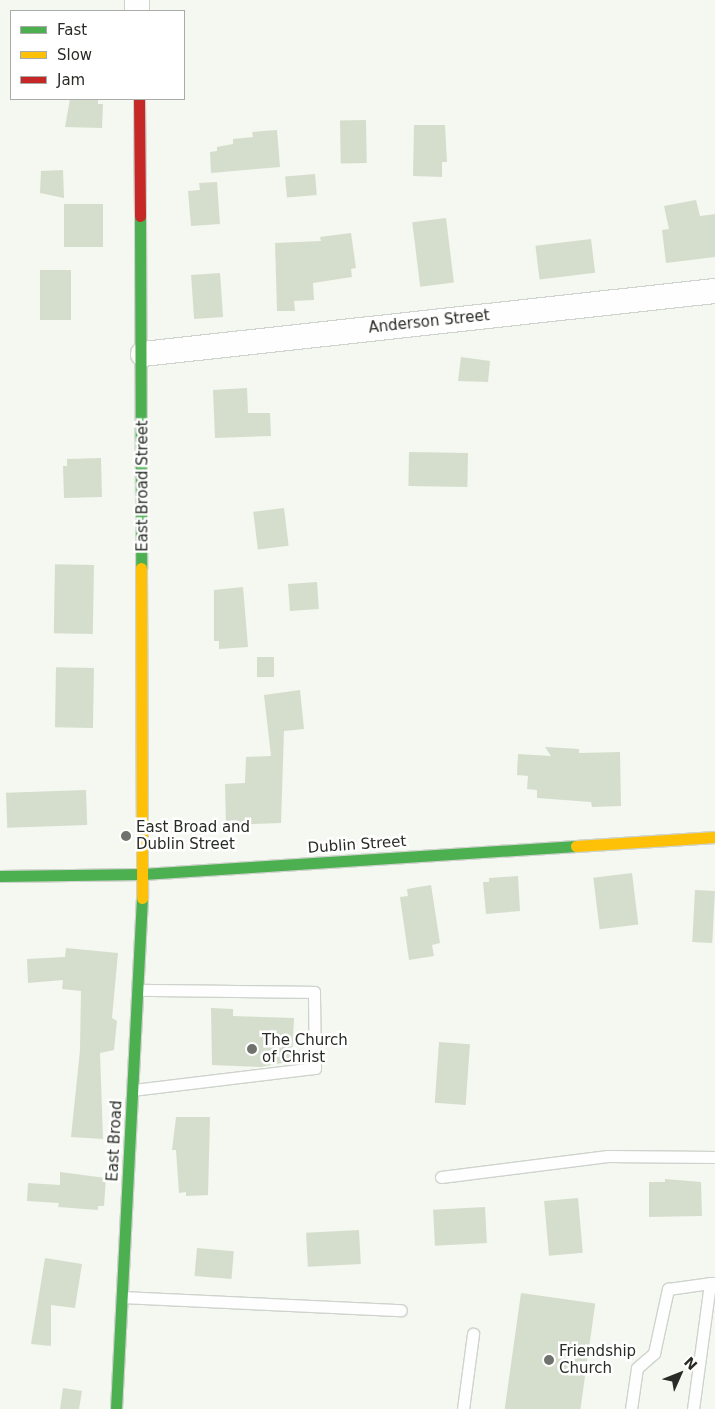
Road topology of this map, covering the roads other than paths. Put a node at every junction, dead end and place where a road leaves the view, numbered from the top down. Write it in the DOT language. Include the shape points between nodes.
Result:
graph roads {
  1 [pos="139,100"];
  2 [pos="715,290"];
  3 [pos="143,354"];
  4 [pos="715,837"];
  5 [pos="144,874"];
  6 [pos="0,876"];
  7 [pos="138,990"];
  8 [pos="133,1090"];
  9 [pos="715,1158"];
  10 [pos="441,1177"];
  11 [pos="713,1283"];
  12 [pos="122,1296"];
  13 [pos="401,1310"];
  14 [pos="473,1334"];
  15 [pos="116,1409"];
  16 [pos="463,1409"];
  17 [pos="630,1409"];
  18 [pos="693,1409"];
  1 -- 3 [label="street, East Broad Street"];
  2 -- 3 [label="street, Anderson Street"];
  3 -- 5 [label="street, East Broad Street"];
  4 -- 5 [label="street, Dublin Street"];
  5 -- 6 [label="street, Dublin Street"];
  5 -- 7 [label="street, East Broad"];
  7 -- 8 [label="street, East Broad"];
  7 -- 8 [label="lane" via="314,992 315,1068"];
  8 -- 12 [label="street, East Broad"];
  9 -- 10 [label="lane" via="608,1156"];
  11 -- 17 [label="lane" via="668,1289 654,1353 637,1368"];
  11 -- 18 [label="lane"];
  12 -- 13 [label="lane"];
  12 -- 15 [label="street, East Broad"];
  14 -- 16 [label="lane"];
}
